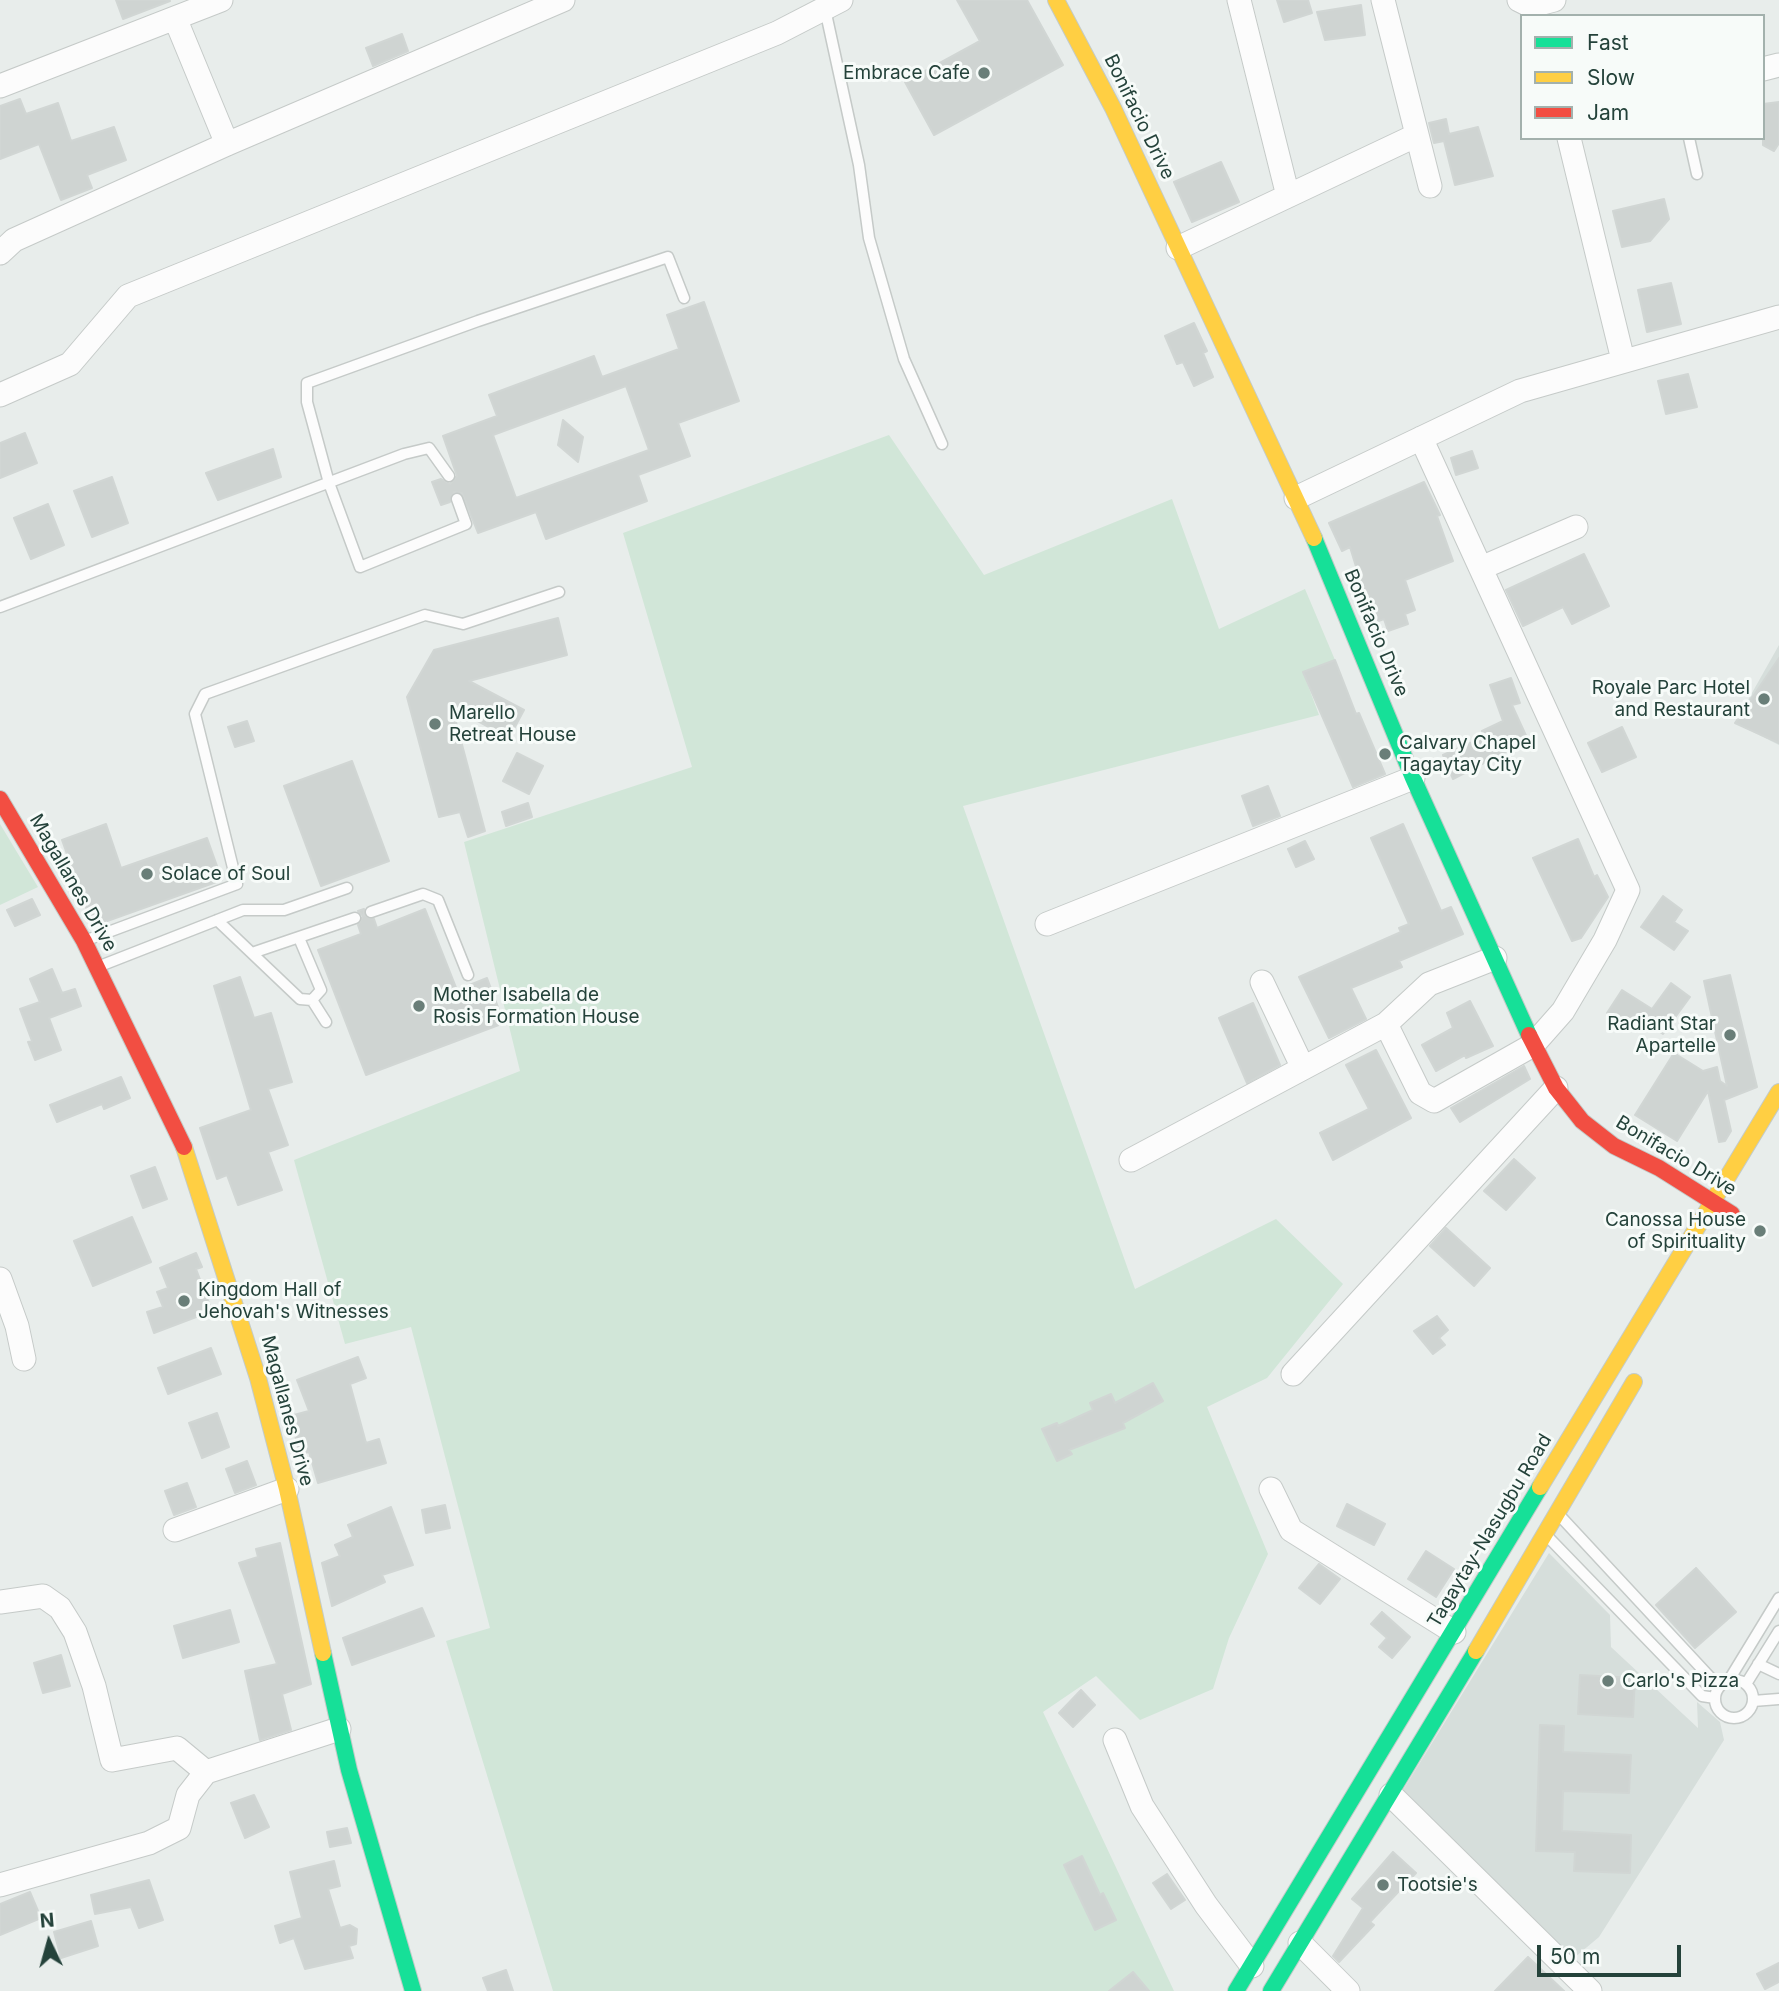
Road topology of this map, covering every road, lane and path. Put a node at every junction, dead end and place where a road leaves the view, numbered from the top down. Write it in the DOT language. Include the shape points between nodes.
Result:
graph roads {
  1 [pos="221,0"];
  2 [pos="563,0"];
  3 [pos="1056,0"];
  4 [pos="1239,0"];
  5 [pos="1383,0"];
  6 [pos="1554,0"];
  7 [pos="1525,3"];
  8 [pos="833,4"];
  9 [pos="175,18"];
  10 [pos="0,86"];
  11 [pos="1416,135"];
  12 [pos="1569,140"];
  13 [pos="1690,140"];
  14 [pos="227,144"];
  15 [pos="1698,174"];
  16 [pos="1430,186"];
  17 [pos="1288,196"];
  18 [pos="1178,248"];
  19 [pos="0,253"];
  20 [pos="684,298"];
  21 [pos="1779,317"];
  22 [pos="1623,360"];
  23 [pos="0,395"];
  24 [pos="1421,438"];
  25 [pos="942,444"];
  26 [pos="449,476"];
  27 [pos="329,483"];
  28 [pos="1296,498"];
  29 [pos="457,499"];
  30 [pos="1576,527"];
  31 [pos="1480,568"];
  32 [pos="559,592"];
  33 [pos="0,607"];
  34 [pos="1413,778"];
  35 [pos="0,799"];
  36 [pos="347,888"];
  37 [pos="371,912"];
  38 [pos="355,918"];
  39 [pos="217,920"];
  40 [pos="1047,924"];
  41 [pos="299,938"];
  42 [pos="84,941"];
  43 [pos="255,952"];
  44 [pos="1495,958"];
  45 [pos="97,967"];
  46 [pos="468,975"];
  47 [pos="1262,982"];
  48 [pos="313,1000"];
  49 [pos="326,1022"];
  50 [pos="1386,1024"];
  51 [pos="1533,1045"];
  52 [pos="1303,1068"];
  53 [pos="1556,1088"];
  54 [pos="1779,1092"];
  55 [pos="1131,1160"];
  56 [pos="1714,1202"];
  57 [pos="1723,1230"];
  58 [pos="0,1279"];
  59 [pos="8,1329"];
  60 [pos="24,1359"];
  61 [pos="1641,1371"];
  62 [pos="1293,1374"];
  63 [pos="287,1489"];
  64 [pos="1272,1489"];
  65 [pos="1557,1513"];
  66 [pos="175,1530"];
  67 [pos="1545,1534"];
  68 [pos="1779,1598"];
  69 [pos="0,1602"];
  70 [pos="1779,1631"];
  71 [pos="1454,1632"];
  72 [pos="1758,1664"];
  73 [pos="1779,1674"];
  74 [pos="1729,1681"];
  75 [pos="1746,1684"];
  76 [pos="1717,1693"];
  77 [pos="1779,1699"];
  78 [pos="1753,1701"];
  79 [pos="339,1729"];
  80 [pos="1115,1740"];
  81 [pos="206,1772"];
  82 [pos="1391,1795"];
  83 [pos="0,1885"];
  84 [pos="1300,1942"];
  85 [pos="1252,1966"];
  86 [pos="413,1991"];
  87 [pos="1236,1991"];
  88 [pos="1271,1991"];
  89 [pos="1348,1991"];
  90 [pos="1590,1991"];
  1 -- 9 [label="street"];
  2 -- 14 [label="street"];
  3 -- 18 [label="street, Bonifacio Drive" via="1114,108"];
  4 -- 17 [label="street"];
  5 -- 11 [label="street"];
  6 -- 7 [label="street"];
  8 -- 23 [label="street" via="777,33 128,296 70,364"];
  8 -- 25 [label="lane" via="869,238 904,359"];
  9 -- 10 [label="street"];
  9 -- 14 [label="street"];
  11 -- 16 [label="street"];
  11 -- 17 [label="street"];
  12 -- 22 [label="street"];
  13 -- 15 [label="lane"];
  14 -- 19 [label="street" via="14,240"];
  17 -- 18 [label="street"];
  18 -- 28 [label="street, Bonifacio Drive"];
  20 -- 27 [label="lane" via="668,257 307,383 307,402"];
  21 -- 22 [label="street"];
  22 -- 24 [label="street" via="1520,391"];
  24 -- 28 [label="street"];
  24 -- 31 [label="street"];
  26 -- 27 [label="lane" via="429,448"];
  27 -- 29 [label="lane" via="360,567 466,524"];
  27 -- 33 [label="lane"];
  28 -- 34 [label="street, Bonifacio Drive"];
  30 -- 31 [label="street"];
  31 -- 51 [label="street" via="1628,890 1563,1011"];
  32 -- 42 [label="lane" via="463,624 425,615 205,694 195,714 237,884"];
  34 -- 40 [label="street"];
  34 -- 44 [label="street, Bonifacio Drive"];
  35 -- 42 [label="street, Magallanes Drive"];
  36 -- 39 [label="lane" via="284,910 243,910"];
  37 -- 46 [label="lane" via="423,894 438,900"];
  38 -- 41 [label="lane"];
  39 -- 43 [label="lane"];
  39 -- 45 [label="lane"];
  41 -- 43 [label="lane"];
  41 -- 48 [label="lane" via="321,990"];
  42 -- 45 [label="street, Magallanes Drive"];
  43 -- 48 [label="lane" via="300,999"];
  44 -- 50 [label="street" via="1429,984"];
  44 -- 51 [label="street, Bonifacio Drive"];
  45 -- 63 [label="street, Magallanes Drive" via="184,1146 258,1378"];
  47 -- 52 [label="street"];
  48 -- 49 [label="lane"];
  50 -- 51 [label="street" via="1420,1093 1434,1101"];
  50 -- 52 [label="street"];
  51 -- 53 [label="street, Bonifacio Drive"];
  52 -- 55 [label="street"];
  53 -- 56 [label="street, Bonifacio Drive" via="1582,1121 1614,1146"];
  53 -- 62 [label="street"];
  54 -- 56 [label="street, Tagaytay-Nasugbu Road"];
  56 -- 57 [label="street, Bonifacio Drive" via="1735,1209"];
  56 -- 71 [label="street, Tagaytay-Nasugbu Road"];
  58 -- 59 [label="street"];
  59 -- 60 [label="street"];
  61 -- 65 [label="street"];
  63 -- 66 [label="street"];
  63 -- 79 [label="street, Magallanes Drive"];
  64 -- 71 [label="street" via="1291,1530"];
  65 -- 67 [label="street"];
  65 -- 76 [label="lane"];
  67 -- 76 [label="lane" via="1702,1696"];
  67 -- 82 [label="street"];
  68 -- 74 [label="lane"];
  69 -- 81 [label="street" via="43,1596 60,1608 83,1653 112,1760 177,1748"];
  70 -- 72 [label="lane"];
  71 -- 85 [label="street, Tagaytay-Nasugbu Road"];
  72 -- 73 [label="lane"];
  72 -- 75 [label="lane"];
  74 -- 75 [label="lane"];
  74 -- 76 [label="lane"];
  75 -- 78 [label="lane"];
  76 -- 78 [label="lane" via="1719,1710 1736,1717 1747,1712"];
  77 -- 78 [label="lane"];
  79 -- 81 [label="street"];
  79 -- 86 [label="street, Magallanes Drive"];
  80 -- 85 [label="street" via="1142,1805 1206,1905"];
  81 -- 83 [label="street" via="188,1795 179,1828 149,1843"];
  82 -- 84 [label="street"];
  82 -- 90 [label="street"];
  84 -- 88 [label="street"];
  84 -- 89 [label="street"];
  85 -- 87 [label="street, Tagaytay-Nasugbu Road"];
}
